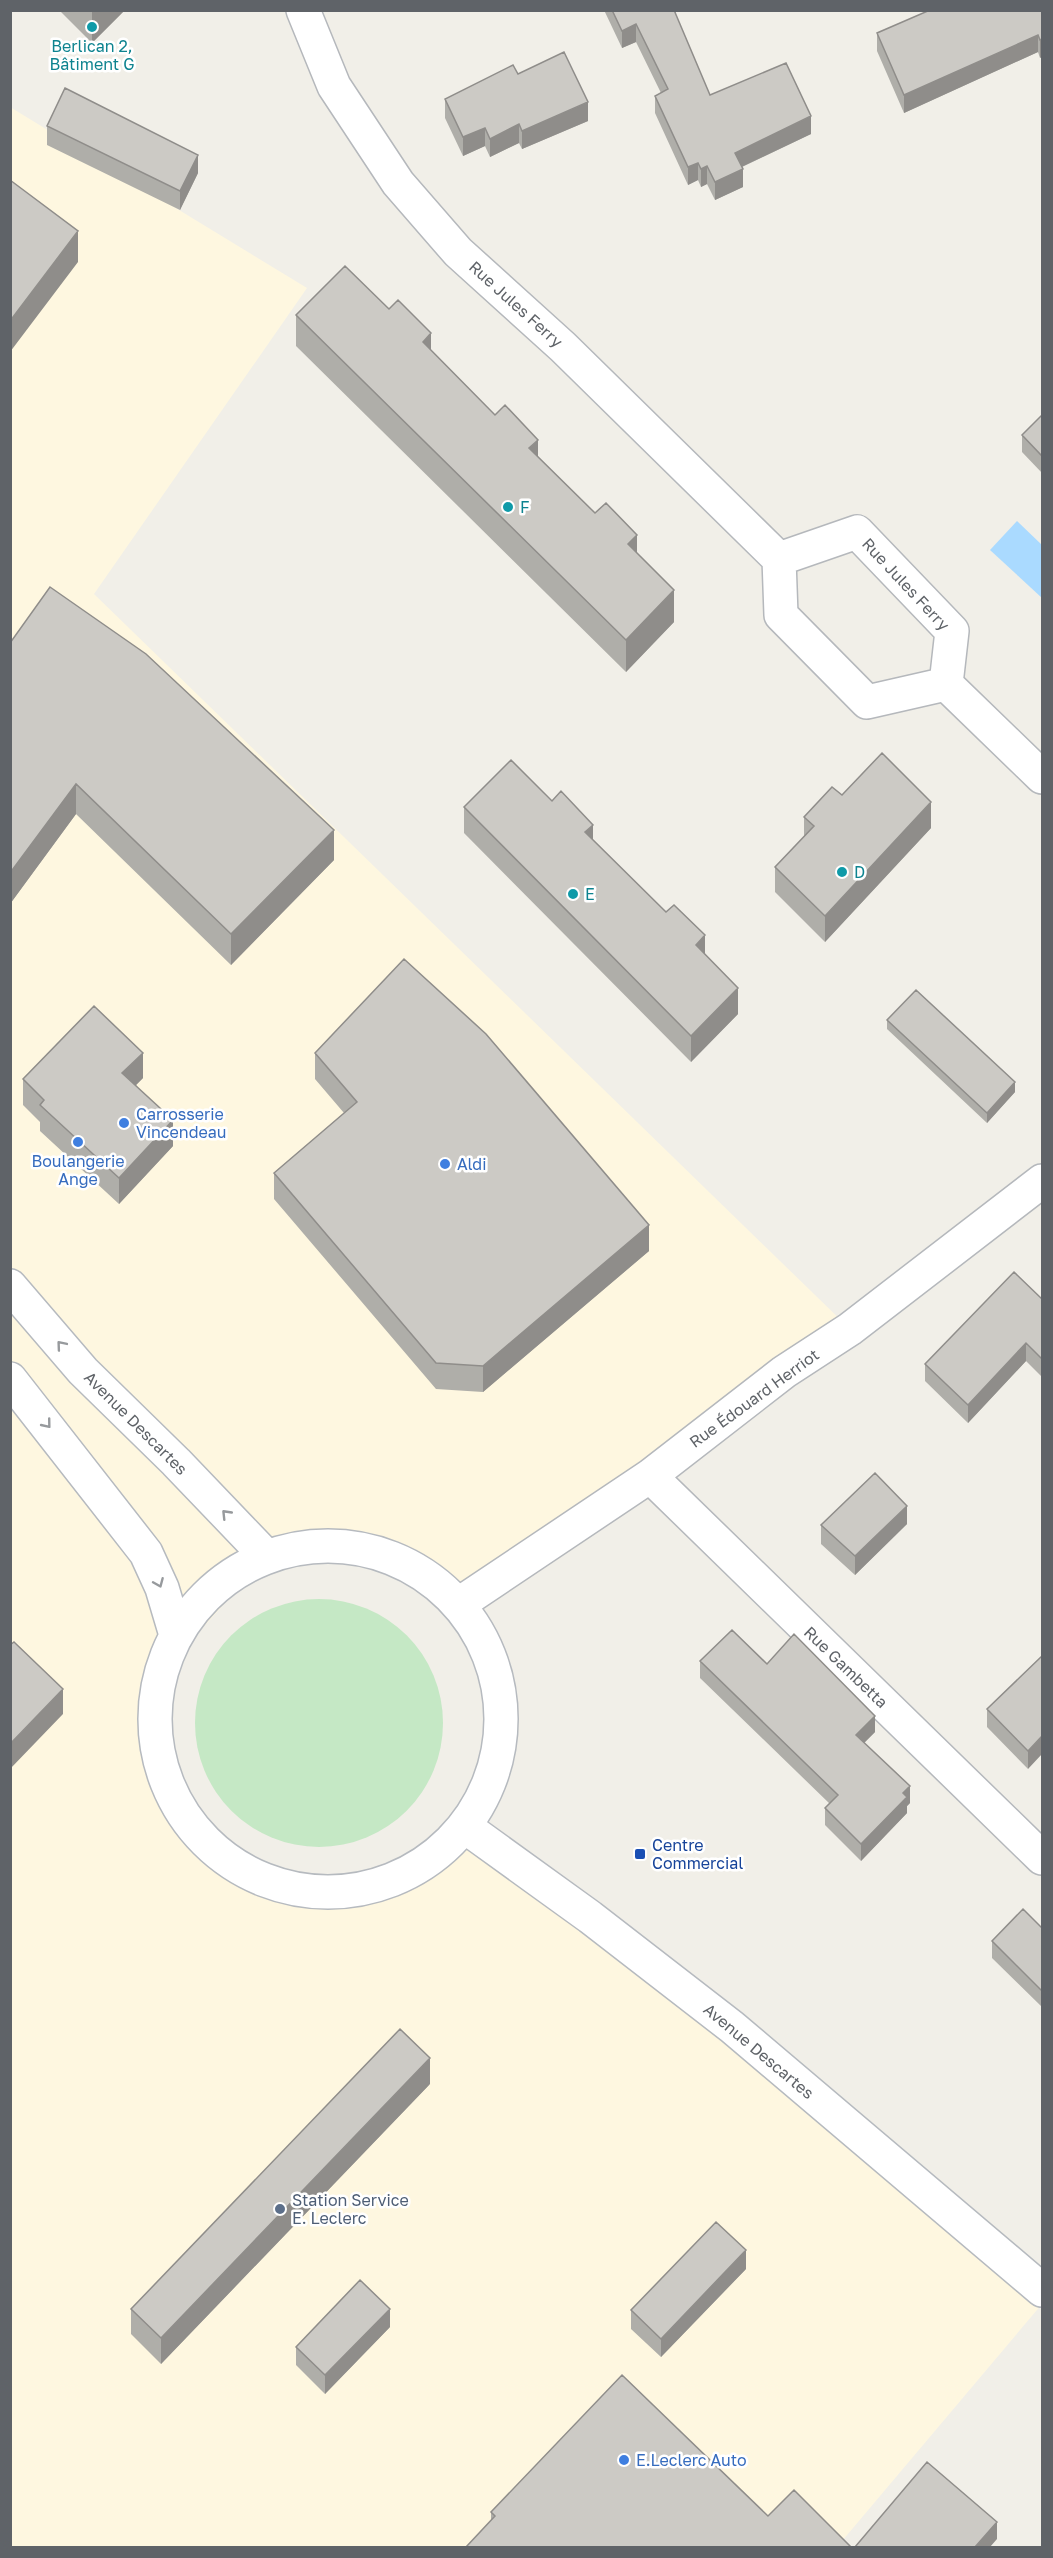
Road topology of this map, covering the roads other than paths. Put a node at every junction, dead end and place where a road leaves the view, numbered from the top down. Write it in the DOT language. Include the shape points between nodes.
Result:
graph roads {
  1 [pos="303,10"];
  2 [pos="779,559"];
  3 [pos="946,684"];
  4 [pos="1042,777"];
  5 [pos="1039,1191"];
  6 [pos="10,1286"];
  7 [pos="10,1379"];
  8 [pos="650,1476"];
  9 [pos="267,1557"];
  10 [pos="459,1604"];
  11 [pos="176,1635"];
  12 [pos="464,1826"];
  13 [pos="1042,1858"];
  14 [pos="1042,2290"];
  1 -- 2 [label="street, Rue Jules Ferry" via="334,86 398,183 458,252 563,347"];
  2 -- 3 [label="street" via="781,615 867,702"];
  2 -- 3 [label="street, Rue Jules Ferry" via="856,532 952,631"];
  3 -- 4 [label="street"];
  5 -- 8 [label="street, Rue Édouard Herriot" via="850,1329 784,1372"];
  9 -- 6 [label="street, Avenue Descartes, one-way" via="83,1371"];
  7 -- 11 [label="street, one-way" via="146,1552"];
  8 -- 10 [label="street, Rue Édouard Herriot"];
  8 -- 13 [label="street, Rue Gambetta"];
  9 -- 10 [label="street" via="316,1545 364,1549 410,1565"];
  9 -- 11 [label="street" via="231,1575 200,1602"];
  10 -- 12 [label="street" via="486,1644 500,1690 501,1738 489,1785"];
  11 -- 12 [label="street" via="159,1677 155,1731 167,1784 186,1819 213,1849 241,1869 280,1886 321,1892 365,1888 415,1868 438,1853"];
  12 -- 14 [label="street, Avenue Descartes" via="732,2027"];
}
